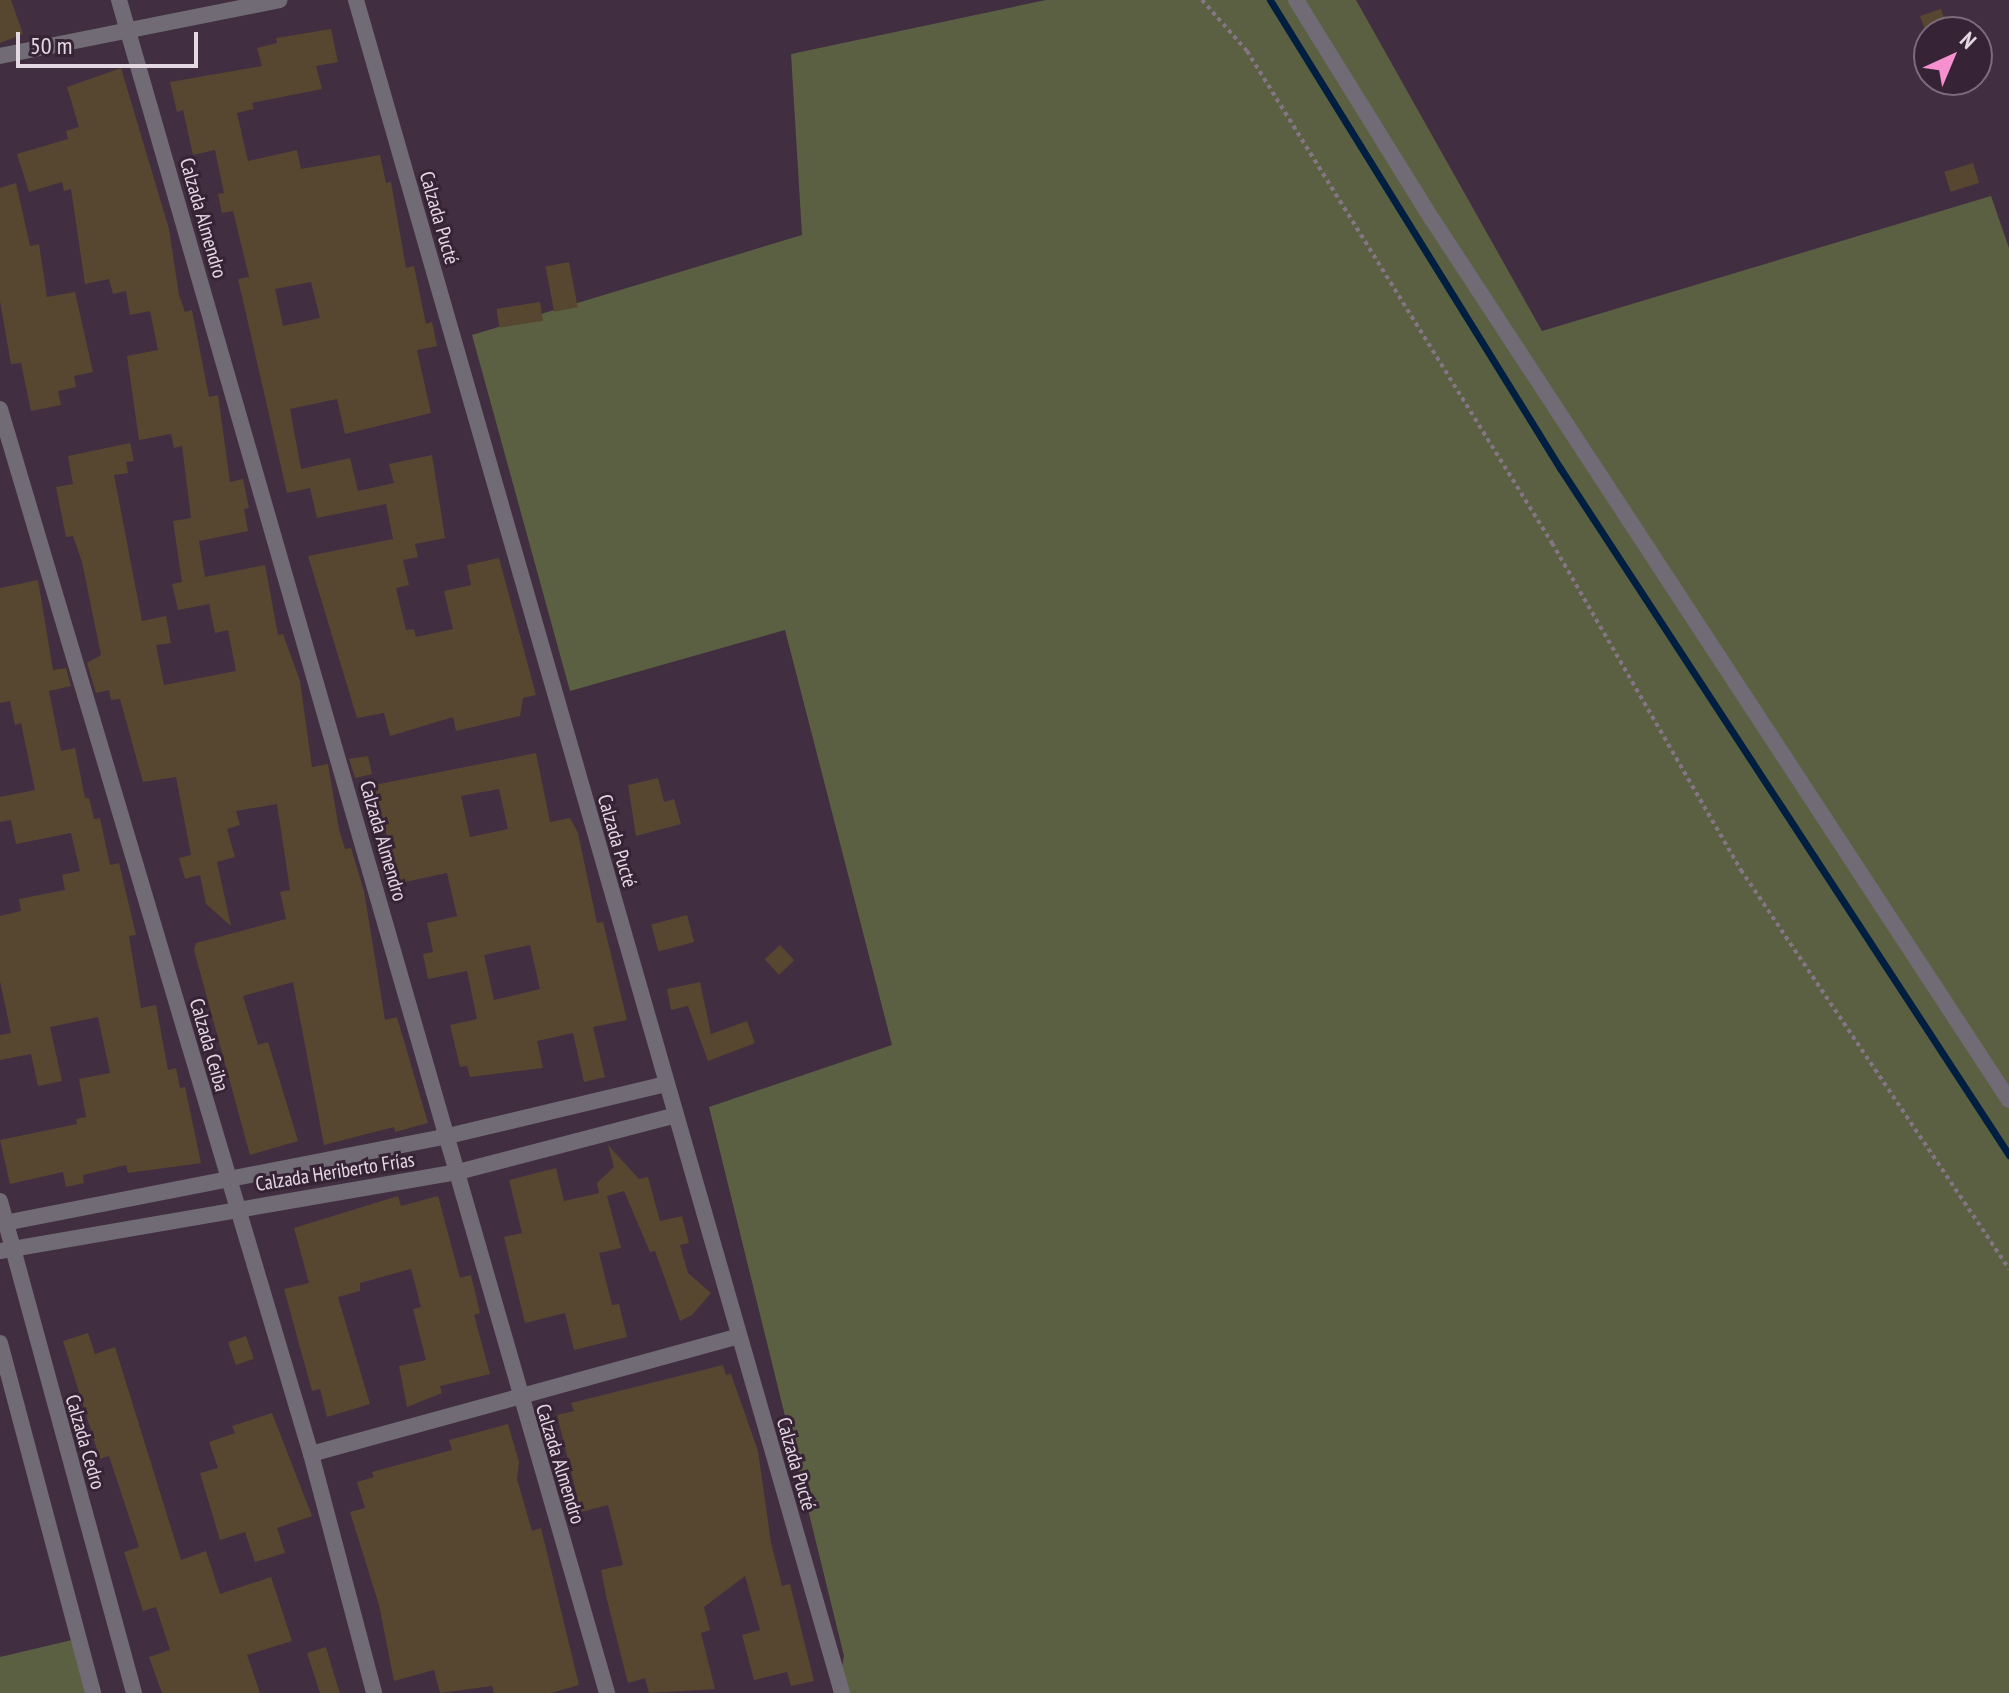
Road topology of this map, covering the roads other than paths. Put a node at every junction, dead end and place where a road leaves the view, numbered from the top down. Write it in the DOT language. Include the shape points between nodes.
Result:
graph roads {
  1 [pos="119,0"];
  2 [pos="279,0"];
  3 [pos="356,0"];
  4 [pos="1296,0"];
  5 [pos="127,29"];
  6 [pos="0,56"];
  7 [pos="0,409"];
  8 [pos="666,1084"];
  9 [pos="2009,1100"];
  10 [pos="673,1116"];
  11 [pos="448,1136"];
  12 [pos="458,1172"];
  13 [pos="227,1178"];
  14 [pos="0,1201"];
  15 [pos="237,1208"];
  16 [pos="4,1224"];
  17 [pos="5,1251"];
  18 [pos="738,1336"];
  19 [pos="0,1343"];
  20 [pos="520,1399"];
  21 [pos="311,1454"];
  22 [pos="93,1693"];
  23 [pos="134,1693"];
  24 [pos="374,1693"];
  25 [pos="607,1693"];
  26 [pos="842,1693"];
  1 -- 5 [label="street, Calzada Almendro"];
  2 -- 5 [label="street"];
  3 -- 8 [label="street, Calzada Pucté"];
  4 -- 9 [label="street" via="1432,219"];
  5 -- 6 [label="street"];
  5 -- 11 [label="street, Calzada Almendro"];
  7 -- 13 [label="street, Calzada Ceiba"];
  8 -- 10 [label="street, Calzada Pucté"];
  8 -- 11 [label="street, Calzada Heriberto Frías"];
  10 -- 12 [label="street, Calzada Heriberto Frías"];
  10 -- 18 [label="street, Calzada Pucté"];
  11 -- 12 [label="street, Calzada Almendro"];
  11 -- 13 [label="street, Calzada Heriberto Frías"];
  12 -- 15 [label="street, Calzada Heriberto Frías"];
  12 -- 20 [label="street, Calzada Almendro"];
  13 -- 15 [label="street, Calzada Ceiba"];
  13 -- 16 [label="street, Calzada Heriberto Frías"];
  14 -- 16 [label="street, Calzada Cedro"];
  15 -- 17 [label="street, Calzada Heriberto Frías"];
  15 -- 21 [label="street, Calzada Ceiba"];
  16 -- 17 [label="street, Calzada Cedro"];
  17 -- 23 [label="street, Calzada Cedro"];
  18 -- 20 [label="street"];
  18 -- 26 [label="street, Calzada Pucté"];
  19 -- 22 [label="street"];
  20 -- 21 [label="street"];
  20 -- 25 [label="street, Calzada Almendro"];
  21 -- 24 [label="street, Calzada Ceiba"];
}
